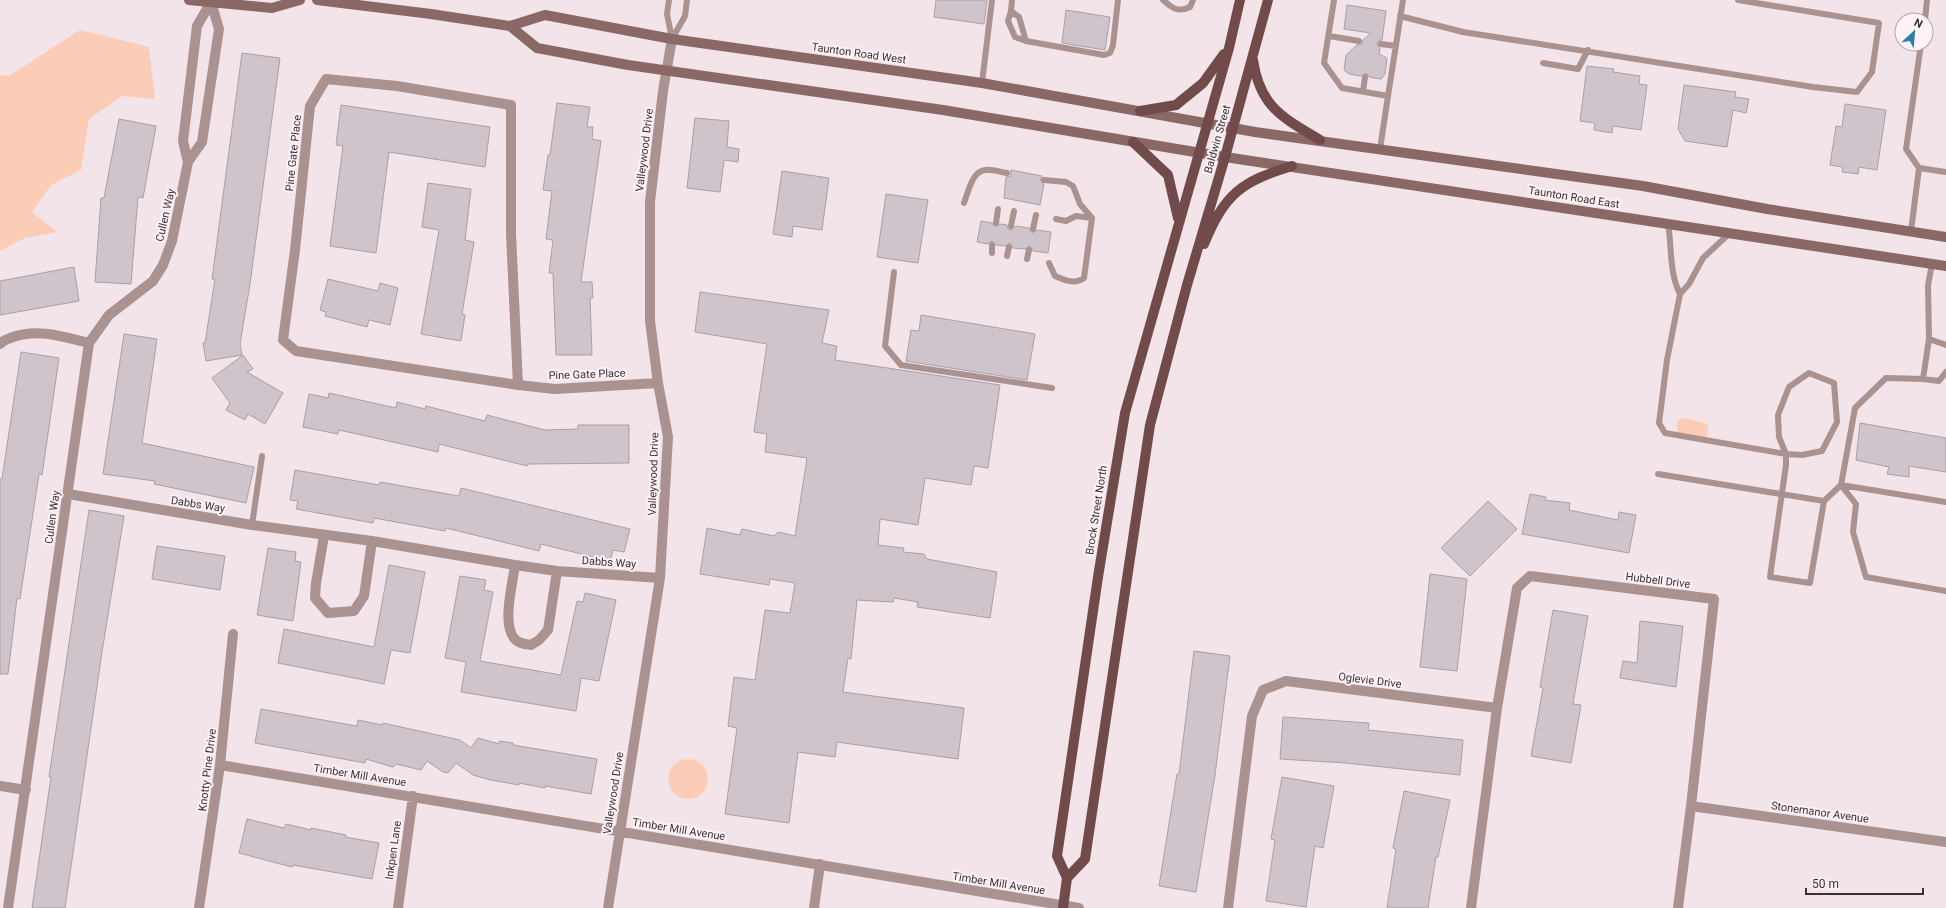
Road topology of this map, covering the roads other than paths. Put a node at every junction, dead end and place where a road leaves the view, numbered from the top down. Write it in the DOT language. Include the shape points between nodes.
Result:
graph roads {
  1 [pos="189,0"];
  2 [pos="300,0"];
  3 [pos="317,0"];
  4 [pos="669,0"];
  5 [pos="687,0"];
  6 [pos="992,0"];
  7 [pos="1012,0"];
  8 [pos="1118,0"];
  9 [pos="1163,0"];
  10 [pos="1193,0"];
  11 [pos="1240,0"];
  12 [pos="1268,0"];
  13 [pos="1334,0"];
  14 [pos="1403,0"];
  15 [pos="1738,0"];
  16 [pos="1928,0"];
  17 [pos="211,2"];
  18 [pos="1011,11"];
  19 [pos="1926,12"];
  20 [pos="1400,16"];
  21 [pos="510,26"];
  22 [pos="1329,36"];
  23 [pos="672,39"];
  24 [pos="1026,41"];
  25 [pos="1360,41"];
  26 [pos="1381,44"];
  27 [pos="1396,46"];
  28 [pos="1228,48"];
  29 [pos="1588,50"];
  30 [pos="1920,52"];
  31 [pos="1252,54"];
  32 [pos="1543,63"];
  33 [pos="666,71"];
  34 [pos="1365,77"];
  35 [pos="982,83"];
  36 [pos="1363,92"];
  37 [pos="1388,96"];
  38 [pos="1140,110"];
  39 [pos="1206,122"];
  40 [pos="1233,128"];
  41 [pos="1320,140"];
  42 [pos="1133,142"];
  43 [pos="1380,149"];
  44 [pos="1198,152"];
  45 [pos="1225,157"];
  46 [pos="188,162"];
  47 [pos="1292,166"];
  48 [pos="1919,168"];
  49 [pos="1946,172"];
  50 [pos="1007,173"];
  51 [pos="1044,180"];
  52 [pos="964,203"];
  53 [pos="998,209"];
  54 [pos="1014,211"];
  55 [pos="1036,215"];
  56 [pos="1092,218"];
  57 [pos="1056,219"];
  58 [pos="1179,220"];
  59 [pos="996,223"];
  60 [pos="1668,223"];
  61 [pos="1011,226"];
  62 [pos="1033,229"];
  63 [pos="1911,231"];
  64 [pos="1730,233"];
  65 [pos="1946,237"];
  66 [pos="992,245"];
  67 [pos="1009,247"];
  68 [pos="1029,250"];
  69 [pos="992,254"];
  70 [pos="1007,256"];
  71 [pos="1028,259"];
  72 [pos="1049,263"];
  73 [pos="1932,264"];
  74 [pos="1946,266"];
  75 [pos="894,272"];
  76 [pos="1187,284"];
  77 [pos="1680,294"];
  78 [pos="1929,340"];
  79 [pos="89,343"];
  80 [pos="0,344"];
  81 [pos="1946,344"];
  82 [pos="1946,372"];
  83 [pos="1923,379"];
  84 [pos="658,383"];
  85 [pos="518,385"];
  86 [pos="1052,388"];
  87 [pos="1786,454"];
  88 [pos="262,456"];
  89 [pos="1658,474"];
  90 [pos="1842,485"];
  91 [pos="1782,493"];
  92 [pos="68,494"];
  93 [pos="1824,501"];
  94 [pos="1946,502"];
  95 [pos="252,525"];
  96 [pos="324,536"];
  97 [pos="372,541"];
  98 [pos="515,565"];
  99 [pos="557,571"];
  100 [pos="660,578"];
  101 [pos="1946,591"];
  102 [pos="233,634"];
  103 [pos="1496,708"];
  104 [pos="220,765"];
  105 [pos="0,786"];
  106 [pos="26,790"];
  107 [pos="413,796"];
  108 [pos="1691,806"];
  109 [pos="619,831"];
  110 [pos="1946,842"];
  111 [pos="820,864"];
  112 [pos="1067,878"];
  113 [pos="1063,907"];
  114 [pos="8,908"];
  115 [pos="200,908"];
  116 [pos="398,908"];
  117 [pos="608,908"];
  118 [pos="814,908"];
  119 [pos="1079,908"];
  120 [pos="1228,908"];
  121 [pos="1471,908"];
  122 [pos="1678,908"];
  1 -- 17 [label="main road"];
  2 -- 17 [label="main road" via="272,8"];
  3 -- 21 [label="main road, Taunton Road West"];
  4 -- 23 [label="lane" via="667,14"];
  5 -- 23 [label="lane" via="685,16"];
  6 -- 35 [label="lane"];
  7 -- 18 [label="lane"];
  8 -- 24 [label="lane" via="1110,53 1104,55"];
  9 -- 10 [label="lane" via="1181,11 1190,7"];
  11 -- 28 [label="main road, Baldwin Street"];
  12 -- 31 [label="main road, Baldwin Street"];
  13 -- 22 [label="lane"];
  14 -- 20 [label="lane"];
  15 -- 29 [label="lane" via="1879,23 1872,72 1857,92"];
  16 -- 19 [label="lane"];
  17 -- 46 [label="street, Cullen Way" via="196,26 183,141"];
  17 -- 46 [label="street, Cullen Way" via="219,29 202,142"];
  18 -- 24 [label="lane" via="1019,17"];
  18 -- 24 [label="lane" via="1008,21 1015,37"];
  20 -- 27 [label="lane"];
  20 -- 29 [label="lane" via="1463,32"];
  21 -- 23 [label="main road, Taunton Road West" via="545,15"];
  21 -- 33 [label="main road" via="537,48"];
  22 -- 25 [label="lane"];
  22 -- 36 [label="lane" via="1324,63 1342,88"];
  23 -- 33 [label="street, Valleywood Drive"];
  23 -- 35 [label="main road, Taunton Road West"];
  26 -- 27 [label="lane"];
  27 -- 37 [label="lane"];
  28 -- 38 [label="main road" via="1203,83 1176,105"];
  28 -- 39 [label="main road, Baldwin Street"];
  29 -- 32 [label="lane" via="1578,69"];
  30 -- 48 [label="lane" via="1906,149"];
  31 -- 40 [label="main road, Baldwin Street"];
  31 -- 41 [label="main road" via="1256,80 1264,98 1288,120"];
  33 -- 42 [label="main road" via="950,111"];
  33 -- 84 [label="street, Valleywood Drive" via="650,202 650,321"];
  34 -- 36 [label="lane"];
  35 -- 38 [label="main road, Taunton Road West"];
  36 -- 37 [label="lane"];
  37 -- 43 [label="lane"];
  38 -- 39 [label="main road, Taunton Road West"];
  39 -- 40 [label="main road, Taunton Road East"];
  39 -- 44 [label="main road, Baldwin Street"];
  40 -- 41 [label="main road, Taunton Road East"];
  40 -- 45 [label="main road, Baldwin Street"];
  41 -- 43 [label="main road, Taunton Road East"];
  42 -- 44 [label="main road"];
  42 -- 58 [label="main road" via="1168,175"];
  43 -- 63 [label="main road, Taunton Road East" via="1643,186 1767,209"];
  44 -- 45 [label="main road, Taunton Road East"];
  44 -- 58 [label="main road, Brock Street North"];
  45 -- 47 [label="main road, Taunton Road East"];
  45 -- 76 [label="main road, Baldwin Street"];
  46 -- 79 [label="street, Cullen Way" via="172,241 163,265 153,281 109,315"];
  47 -- 60 [label="main road, Taunton Road East"];
  47 -- 76 [label="main road" via="1247,183 1230,197 1215,217"];
  48 -- 49 [label="lane"];
  48 -- 63 [label="lane"];
  50 -- 52 [label="lane" via="984,170 978,173 972,180"];
  51 -- 56 [label="lane" via="1066,182 1073,186 1080,204"];
  53 -- 59 [label="lane"];
  54 -- 61 [label="lane"];
  55 -- 62 [label="lane"];
  56 -- 57 [label="lane" via="1076,216 1066,221"];
  56 -- 72 [label="lane" via="1084,278 1080,281 1067,282 1055,276"];
  58 -- 112 [label="main road, Brock Street North" via="1125,413 1112,484 1057,856"];
  60 -- 64 [label="main road, Taunton Road East"];
  60 -- 77 [label="lane" via="1673,281"];
  63 -- 65 [label="main road, Taunton Road East"];
  64 -- 73 [label="main road, Taunton Road East"];
  64 -- 77 [label="lane" via="1703,258"];
  66 -- 69 [label="lane"];
  67 -- 70 [label="lane"];
  68 -- 71 [label="lane"];
  73 -- 74 [label="main road, Taunton Road East"];
  73 -- 78 [label="lane" via="1928,285"];
  75 -- 86 [label="lane" via="885,346 901,366"];
  76 -- 112 [label="main road" via="1150,425 1085,859"];
  77 -- 87 [label="lane" via="1658,423 1665,433"];
  78 -- 81 [label="lane"];
  78 -- 83 [label="lane"];
  79 -- 80 [label="street" via="44,332 23,333"];
  79 -- 92 [label="street, Cullen Way"];
  82 -- 83 [label="lane" via="1939,381"];
  83 -- 90 [label="lane" via="1886,378 1855,408"];
  84 -- 85 [label="street, Pine Gate Place" via="555,389"];
  84 -- 100 [label="street, Valleywood Drive" via="668,437"];
  85 -- 85 [label="street, Pine Gate Place" via="511,234 512,105 397,86 326,79 310,106 283,340 296,351"];
  87 -- 87 [label="lane" via="1802,455 1822,451 1837,422 1834,383 1809,372 1789,387 1778,415 1779,437"];
  87 -- 91 [label="lane"];
  88 -- 95 [label="lane"];
  89 -- 91 [label="lane"];
  90 -- 93 [label="lane"];
  90 -- 94 [label="lane"];
  90 -- 101 [label="lane" via="1856,504 1853,532 1866,577"];
  91 -- 93 [label="lane"];
  91 -- 93 [label="lane" via="1770,577 1810,583"];
  92 -- 95 [label="street, Dabbs Way"];
  92 -- 106 [label="street, Cullen Way"];
  95 -- 96 [label="street, Dabbs Way"];
  96 -- 97 [label="street, Dabbs Way"];
  96 -- 97 [label="street" via="315,598 328,613 354,611 364,596"];
  97 -- 98 [label="street, Dabbs Way"];
  98 -- 99 [label="street, Dabbs Way"];
  98 -- 99 [label="street" via="508,619 510,632 518,642 531,645 548,630"];
  99 -- 100 [label="street, Dabbs Way"];
  100 -- 109 [label="street, Valleywood Drive"];
  102 -- 104 [label="street, Knotty Pine Drive"];
  103 -- 108 [label="street, Hubbell Drive" via="1517,588 1530,576 1714,599"];
  103 -- 120 [label="street, Oglevie Drive" via="1286,681 1263,690 1252,716"];
  103 -- 121 [label="street"];
  104 -- 107 [label="street, Timber Mill Avenue"];
  104 -- 115 [label="street, Knotty Pine Drive"];
  105 -- 106 [label="street"];
  106 -- 114 [label="street, Cullen Way"];
  107 -- 109 [label="street, Timber Mill Avenue"];
  107 -- 116 [label="street, Inkpen Lane"];
  108 -- 110 [label="street, Stonemanor Avenue"];
  108 -- 122 [label="street"];
  109 -- 111 [label="street, Timber Mill Avenue"];
  109 -- 117 [label="street, Valleywood Drive"];
  111 -- 113 [label="street, Timber Mill Avenue"];
  111 -- 118 [label="street"];
  112 -- 113 [label="main road"];
  113 -- 119 [label="street, Timber Mill Avenue"];
}
